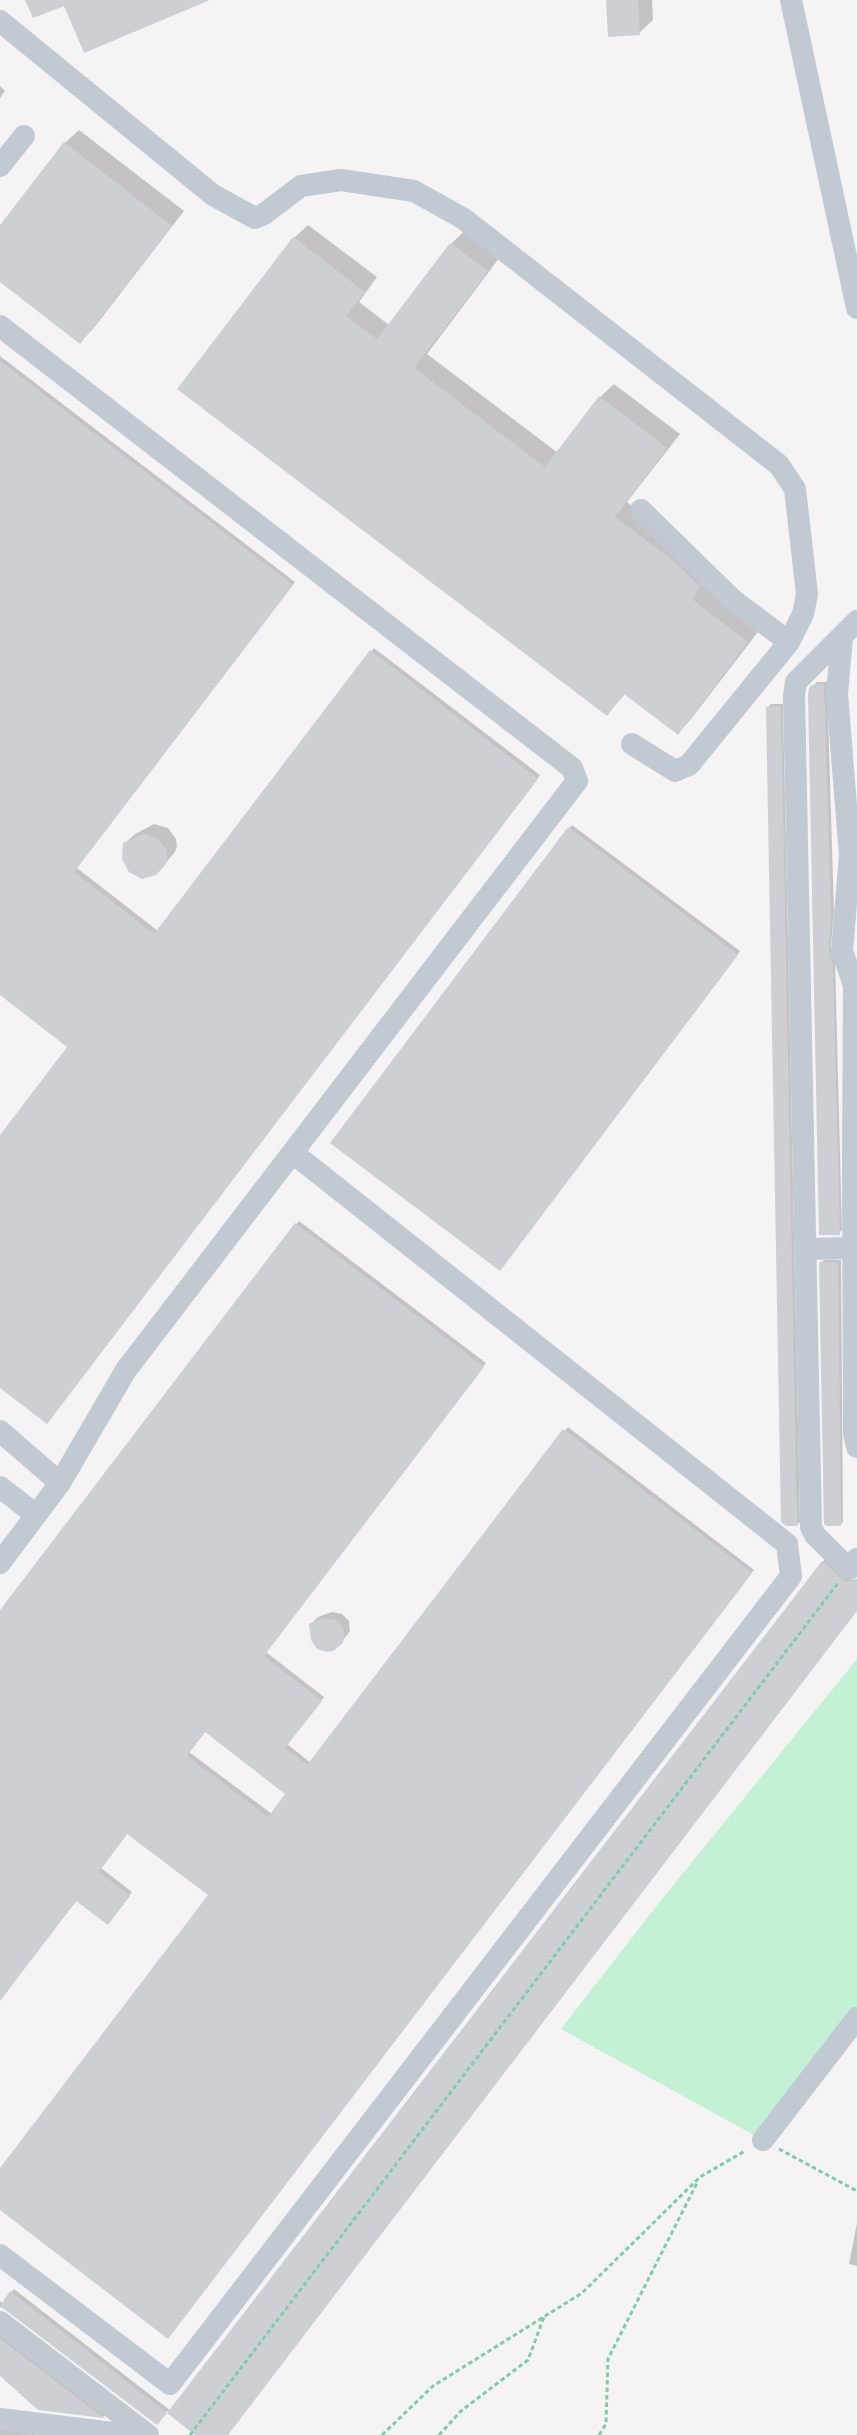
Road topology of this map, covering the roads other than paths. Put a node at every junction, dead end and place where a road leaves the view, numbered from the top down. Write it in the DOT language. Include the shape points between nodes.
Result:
graph roads {
  1 [pos="791,0"];
  2 [pos="0,21"];
  3 [pos="24,136"];
  4 [pos="0,166"];
  5 [pos="857,308"];
  6 [pos="0,326"];
  7 [pos="641,510"];
  8 [pos="850,629"];
  9 [pos="789,642"];
  10 [pos="632,744"];
  11 [pos="856,1034"];
  12 [pos="292,1153"];
  13 [pos="855,1168"];
  14 [pos="853,1248"];
  15 [pos="805,1249"];
  16 [pos="0,1431"];
  17 [pos="857,1447"];
  18 [pos="60,1483"];
  19 [pos="0,1487"];
  20 [pos="36,1515"];
  21 [pos="0,1563"];
  22 [pos="853,1564"];
  23 [pos="857,2018"];
  24 [pos="763,2140"];
  25 [pos="0,2255"];
  26 [pos="0,2322"];
  27 [pos="0,2419"];
  28 [pos="129,2435"];
  29 [pos="148,2435"];
  1 -- 5 [label="lane"];
  2 -- 9 [label="lane" via="213,195 255,218 301,186 341,180 414,191 464,219 779,465 795,489 807,594 803,614"];
  3 -- 4 [label="lane"];
  6 -- 12 [label="lane" via="563,760 572,768 577,781"];
  7 -- 9 [label="lane" via="733,600"];
  8 -- 11 [label="lane" via="837,694 850,855 842,951 854,985"];
  8 -- 15 [label="lane" via="796,682 795,694"];
  9 -- 10 [label="lane" via="689,765 675,771"];
  11 -- 13 [label="lane"];
  12 -- 18 [label="lane" via="126,1370"];
  12 -- 25 [label="lane" via="787,1544 791,1576 170,2384"];
  13 -- 14 [label="lane"];
  14 -- 15 [label="lane"];
  14 -- 17 [label="lane"];
  15 -- 22 [label="lane" via="811,1527 815,1535"];
  16 -- 18 [label="lane"];
  18 -- 20 [label="lane"];
  19 -- 20 [label="lane"];
  20 -- 21 [label="lane"];
  23 -- 24 [label="lane"];
  26 -- 29 [label="lane"];
  27 -- 28 [label="lane"];
}
